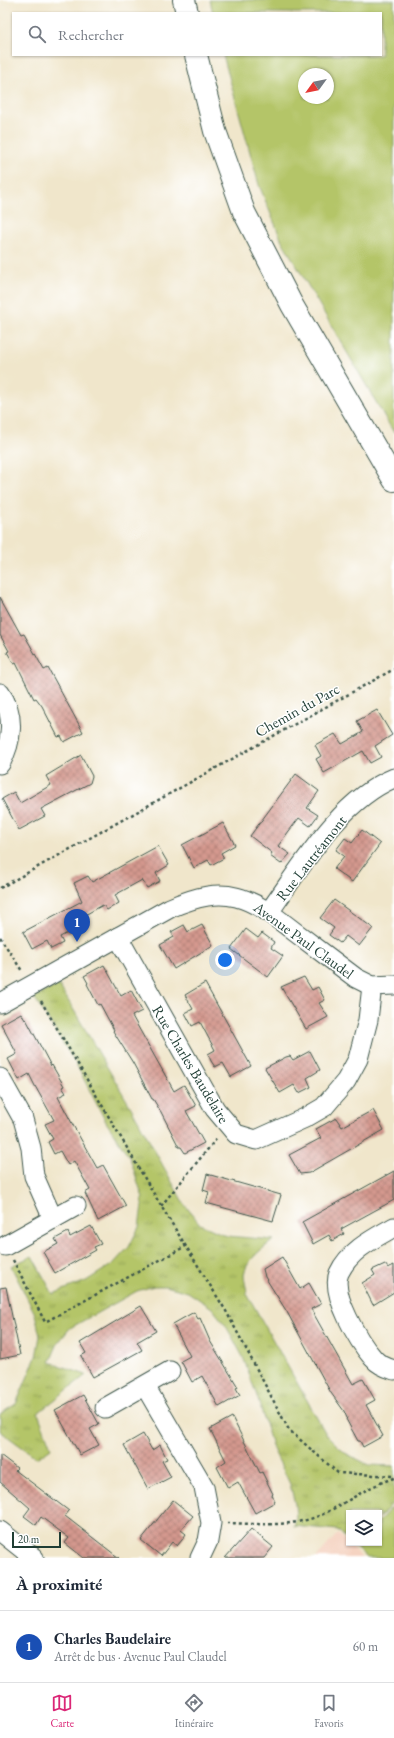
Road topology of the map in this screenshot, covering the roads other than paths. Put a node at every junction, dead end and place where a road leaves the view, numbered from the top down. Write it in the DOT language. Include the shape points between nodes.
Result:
graph roads {
  1 [pos="184,0"];
  2 [pos="187,12"];
  3 [pos="196,56"];
  4 [pos="394,480"];
  5 [pos="0,693"];
  6 [pos="0,764"];
  7 [pos="394,778"];
  8 [pos="269,912"];
  9 [pos="118,937"];
  10 [pos="394,985"];
  11 [pos="372,986"];
  12 [pos="0,1002"];
  13 [pos="0,1078"];
  14 [pos="76,1206"];
  15 [pos="53,1219"];
  16 [pos="394,1227"];
  17 [pos="5,1246"];
  18 [pos="394,1370"];
  19 [pos="170,1371"];
  20 [pos="145,1386"];
  21 [pos="105,1408"];
  22 [pos="0,1531"];
  23 [pos="34,1558"];
  24 [pos="200,1558"];
  1 -- 2 [label="main road"];
  3 -- 4 [label="main road" via="215,131 244,212 292,305"];
  5 -- 6 [label="street" via="10,712 11,733 7,752"];
  7 -- 8 [label="street, Rue Lautréamont" via="370,791 337,820"];
  8 -- 9 [label="street, Avenue Paul Claudel" via="250,901 231,896 211,896 190,900 170,908"];
  8 -- 11 [label="street, Avenue Paul Claudel" via="356,978"];
  9 -- 11 [label="street, Rue Charles Baudelaire" via="214,1109 236,1134 256,1140 324,1107 346,1081 358,1059 368,1020"];
  9 -- 12 [label="street, Avenue Paul Claudel"];
  10 -- 11 [label="street, Avenue Paul Claudel"];
  13 -- 15 [label="street" via="23,1119 31,1148 34,1176"];
  14 -- 15 [label="street"];
  15 -- 17 [label="street"];
  16 -- 18 [label="street" via="349,1257 338,1275 339,1301 352,1326 374,1358 388,1369"];
  19 -- 20 [label="street"];
  20 -- 21 [label="street"];
  20 -- 24 [label="street" via="204,1487 211,1523 208,1540"];
  22 -- 23 [label="street"];
}
